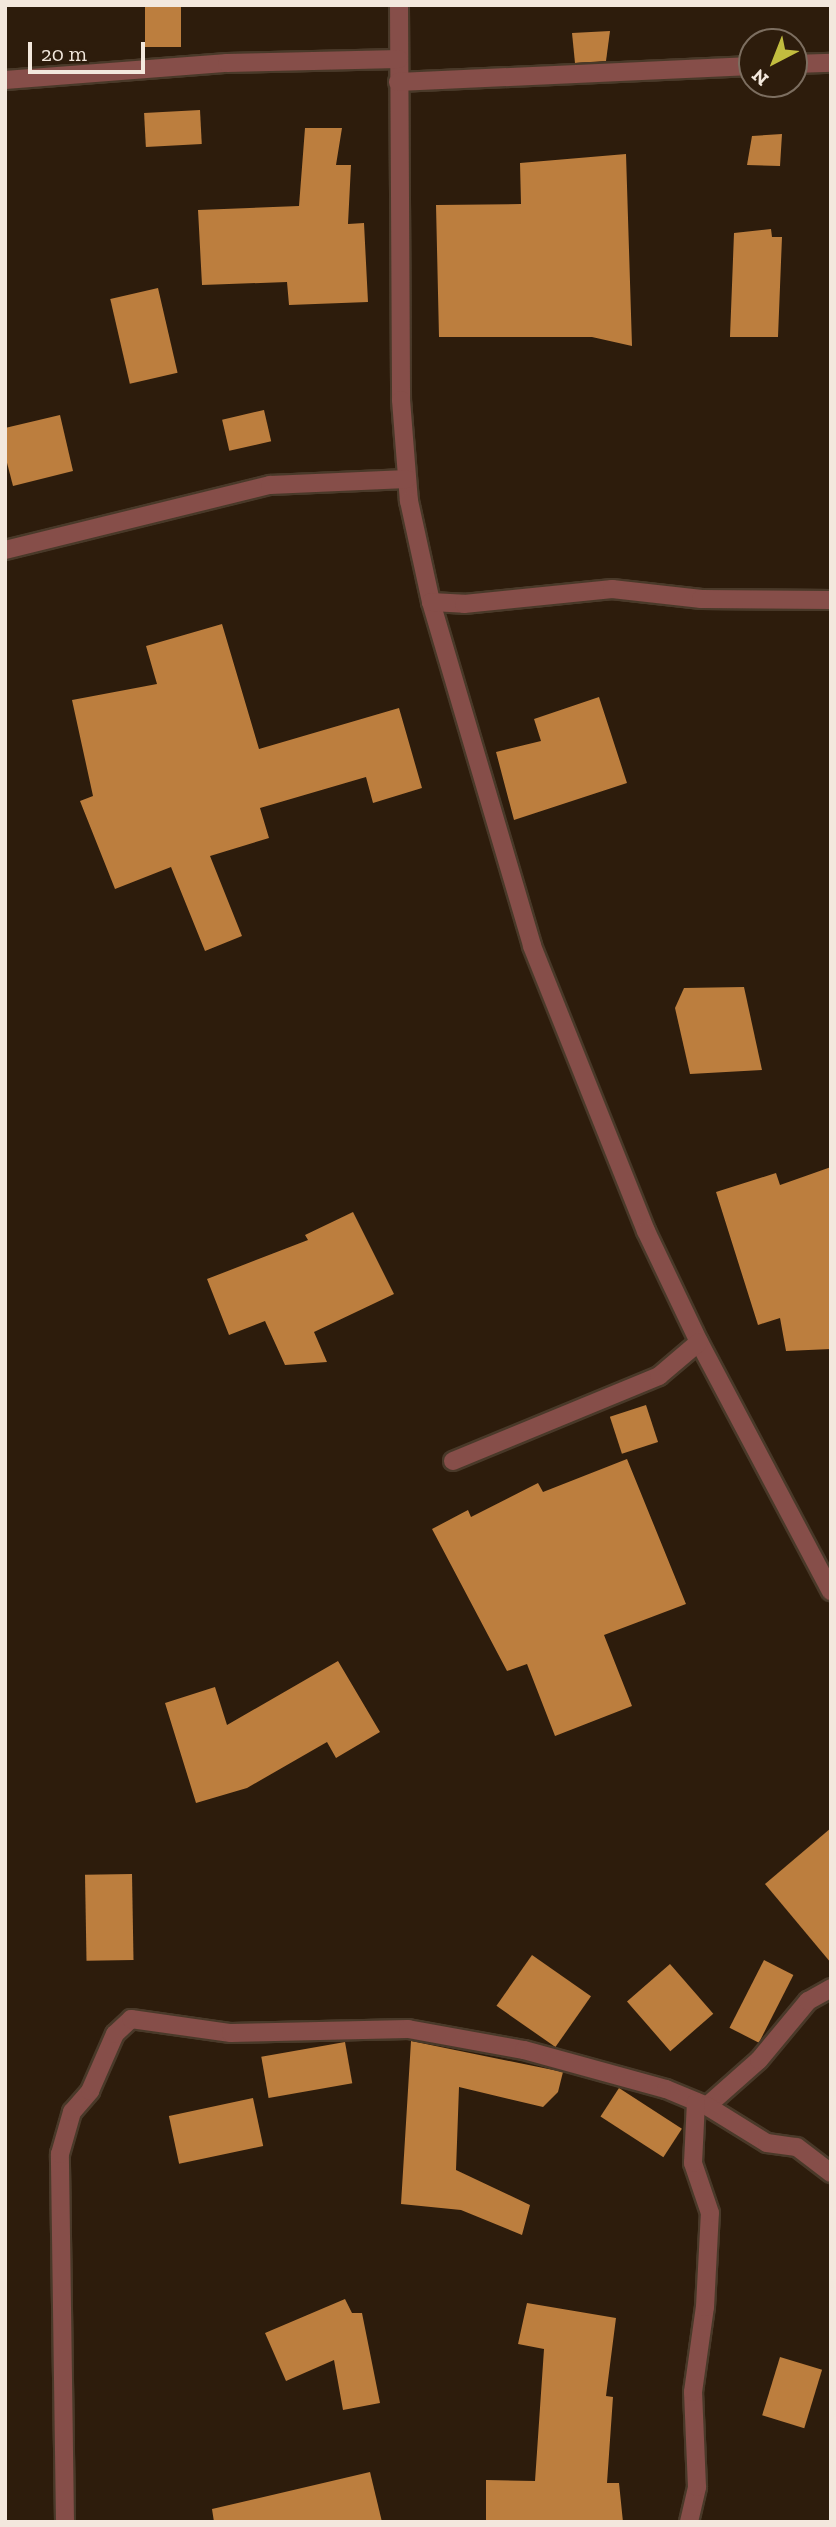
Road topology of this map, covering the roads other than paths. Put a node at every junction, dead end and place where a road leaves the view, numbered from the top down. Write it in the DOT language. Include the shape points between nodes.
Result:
graph roads {
  1 [pos="399,5"];
  2 [pos="399,59"];
  3 [pos="831,63"];
  4 [pos="808,64"];
  5 [pos="738,67"];
  6 [pos="5,80"];
  7 [pos="398,82"];
  8 [pos="407,480"];
  9 [pos="5,550"];
  10 [pos="831,600"];
  11 [pos="431,602"];
  12 [pos="699,1342"];
  13 [pos="453,1461"];
  14 [pos="831,1591"];
  15 [pos="831,1988"];
  16 [pos="701,2104"];
  17 [pos="831,2173"];
  18 [pos="65,2522"];
  19 [pos="689,2522"];
  1 -- 2 [label="street"];
  2 -- 6 [label="street" via="310,64 265,61"];
  2 -- 7 [label="street"];
  3 -- 4 [label="street"];
  5 -- 7 [label="street"];
  7 -- 8 [label="street" via="401,400"];
  8 -- 9 [label="street" via="270,485"];
  8 -- 11 [label="street"];
  10 -- 11 [label="street" via="701,599 612,589 464,604"];
  11 -- 12 [label="street" via="532,946 646,1231"];
  12 -- 13 [label="street" via="659,1376"];
  12 -- 14 [label="street"];
  15 -- 16 [label="street" via="808,2001 759,2060"];
  16 -- 17 [label="street" via="767,2143 797,2147"];
  16 -- 18 [label="street" via="666,2089 524,2050 408,2029 231,2033 131,2019 115,2034 90,2091 72,2112 60,2154"];
  16 -- 19 [label="street" via="693,2163 709,2213 705,2307 693,2392 697,2487"];
}
